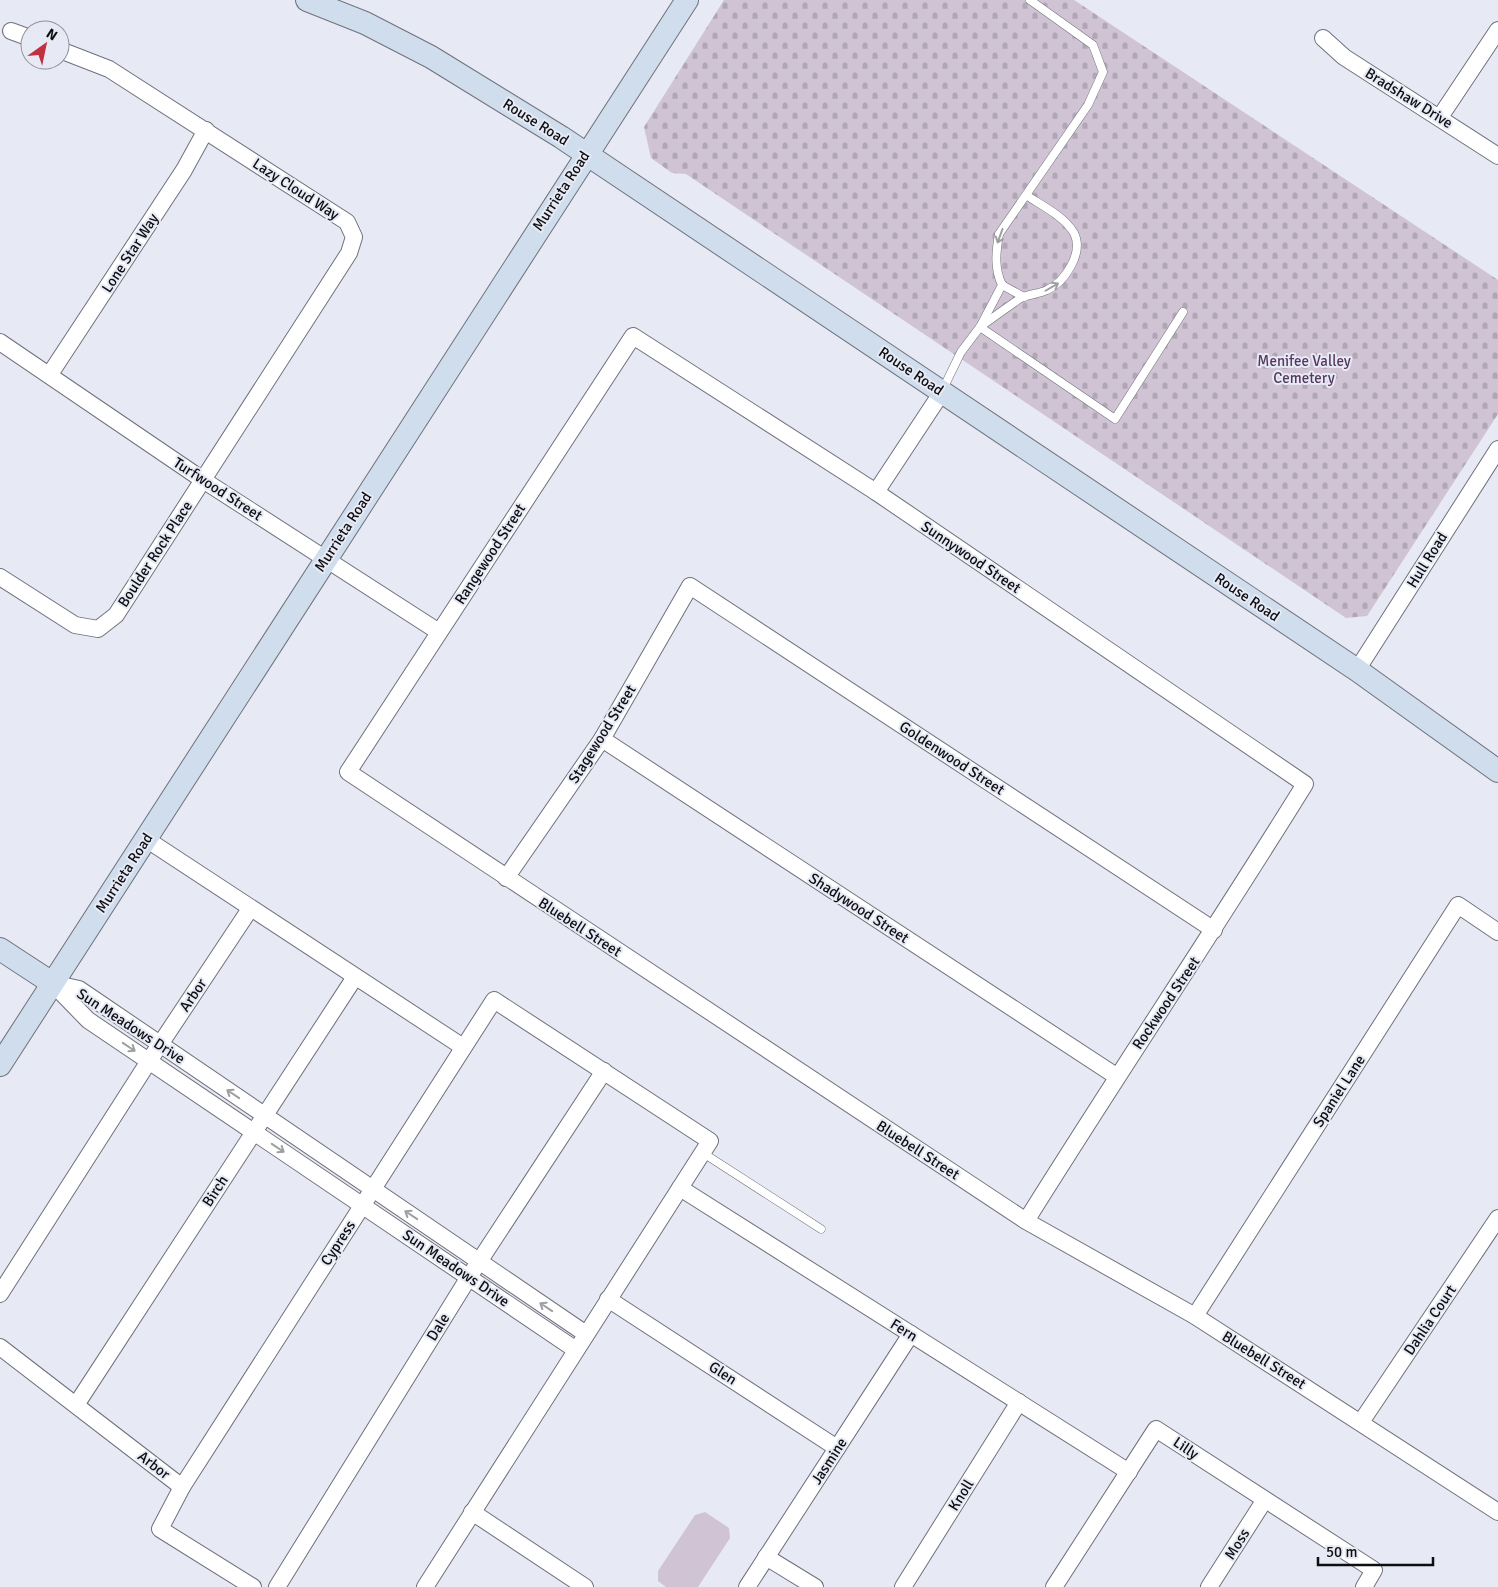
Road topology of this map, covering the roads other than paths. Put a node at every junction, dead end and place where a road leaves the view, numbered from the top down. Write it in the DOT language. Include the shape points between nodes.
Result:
graph roads {
  1 [pos="307,0"];
  2 [pos="686,0"];
  3 [pos="1030,0"];
  4 [pos="1498,30"];
  5 [pos="11,31"];
  6 [pos="20,34"];
  7 [pos="1323,38"];
  8 [pos="70,54"];
  9 [pos="1440,118"];
  10 [pos="206,130"];
  11 [pos="586,154"];
  12 [pos="1498,156"];
  13 [pos="1026,195"];
  14 [pos="1002,285"];
  15 [pos="1024,296"];
  16 [pos="1182,312"];
  17 [pos="980,327"];
  18 [pos="633,336"];
  19 [pos="0,342"];
  20 [pos="50,374"];
  21 [pos="942,392"];
  22 [pos="1498,449"];
  23 [pos="203,480"];
  24 [pos="876,492"];
  25 [pos="326,559"];
  26 [pos="0,577"];
  27 [pos="690,586"];
  28 [pos="439,632"];
  29 [pos="1357,670"];
  30 [pos="602,739"];
  31 [pos="1498,771"];
  32 [pos="348,772"];
  33 [pos="1305,784"];
  34 [pos="146,839"];
  35 [pos="506,878"];
  36 [pos="250,909"];
  37 [pos="1214,930"];
  38 [pos="1498,932"];
  39 [pos="0,949"];
  40 [pos="355,976"];
  41 [pos="52,984"];
  42 [pos="160,1044"];
  43 [pos="463,1047"];
  44 [pos="149,1061"];
  45 [pos="0,1065"];
  46 [pos="604,1071"];
  47 [pos="1116,1076"];
  48 [pos="264,1115"];
  49 [pos="253,1132"];
  50 [pos="703,1153"];
  51 [pos="680,1188"];
  52 [pos="373,1189"];
  53 [pos="362,1205"];
  54 [pos="1498,1218"];
  55 [pos="1026,1221"];
  56 [pos="821,1229"];
  57 [pos="479,1262"];
  58 [pos="469,1277"];
  59 [pos="0,1294"];
  60 [pos="608,1299"];
  61 [pos="1194,1316"];
  62 [pos="586,1334"];
  63 [pos="911,1334"];
  64 [pos="0,1347"];
  65 [pos="576,1350"];
  66 [pos="1019,1402"];
  67 [pos="76,1405"];
  68 [pos="1361,1422"];
  69 [pos="837,1448"];
  70 [pos="1129,1472"];
  71 [pos="182,1487"];
  72 [pos="1264,1501"];
  73 [pos="472,1512"];
  74 [pos="1498,1512"];
  75 [pos="766,1557"];
  76 [pos="253,1587"];
  77 [pos="277,1587"];
  78 [pos="424,1587"];
  79 [pos="585,1587"];
  80 [pos="747,1587"];
  81 [pos="815,1587"];
  82 [pos="903,1587"];
  83 [pos="1054,1587"];
  84 [pos="1210,1587"];
  85 [pos="1364,1587"];
  1 -- 11 [label="street, Rouse Road" via="365,23 431,56"];
  2 -- 11 [label="street, Murrieta Road"];
  3 -- 13 [label="lane" via="1093,45 1103,72 1088,105"];
  4 -- 9 [label="street"];
  5 -- 6 [label="street"];
  7 -- 9 [label="street, Bradshaw Drive" via="1344,57"];
  8 -- 10 [label="street, Lazy Cloud Way" via="109,69"];
  9 -- 12 [label="street, Bradshaw Drive"];
  10 -- 20 [label="street, Lone Star Way" via="184,170"];
  10 -- 23 [label="street, Lazy Cloud Way" via="348,222 354,237 349,253"];
  11 -- 21 [label="street, Rouse Road"];
  11 -- 25 [label="street, Murrieta Road"];
  13 -- 14 [label="lane, one-way" via="999,234 995,255"];
  15 -- 13 [label="lane, one-way" via="1046,291 1059,282 1070,268 1077,246 1074,233 1059,217"];
  14 -- 15 [label="lane"];
  14 -- 17 [label="lane"];
  15 -- 17 [label="lane"];
  16 -- 17 [label="lane" via="1115,419"];
  17 -- 21 [label="lane" via="961,352"];
  18 -- 24 [label="street, Sunnywood Street"];
  18 -- 28 [label="street, Rangewood Street"];
  19 -- 20 [label="street, Turfwood Street"];
  20 -- 23 [label="street, Turfwood Street"];
  21 -- 24 [label="street"];
  21 -- 29 [label="street, Rouse Road"];
  22 -- 29 [label="street, Hull Road"];
  23 -- 25 [label="street, Turfwood Street"];
  23 -- 26 [label="street, Boulder Rock Place" via="116,615 98,629 75,625"];
  24 -- 33 [label="street, Sunnywood Street"];
  25 -- 28 [label="street, Turfwood Street"];
  25 -- 34 [label="street, Murrieta Road"];
  27 -- 30 [label="street, Stagewood Street"];
  27 -- 37 [label="street, Goldenwood Street"];
  28 -- 32 [label="street, Rangewood Street"];
  29 -- 31 [label="street, Rouse Road"];
  30 -- 35 [label="street, Stagewood Street"];
  30 -- 47 [label="street, Shadywood Street"];
  32 -- 35 [label="street, Bluebell Street"];
  33 -- 37 [label="street, Rockwood Street"];
  34 -- 36 [label="street"];
  34 -- 41 [label="street, Murrieta Road"];
  35 -- 55 [label="street, Bluebell Street"];
  36 -- 40 [label="street"];
  36 -- 42 [label="street, Arbor"];
  37 -- 47 [label="street, Rockwood Street"];
  38 -- 61 [label="street, Spaniel Lane" via="1458,905"];
  39 -- 41 [label="street"];
  40 -- 43 [label="street"];
  40 -- 48 [label="street, Birch"];
  41 -- 42 [label="street, Sun Meadows Drive" via="79,989"];
  41 -- 44 [label="street, Sun Meadows Drive, one-way" via="88,1020"];
  41 -- 45 [label="street, Murrieta Road"];
  42 -- 44 [label="street, Arbor"];
  48 -- 42 [label="street, Sun Meadows Drive, one-way"];
  43 -- 46 [label="street, Cypress" via="494,1000"];
  43 -- 52 [label="street, Cypress"];
  44 -- 49 [label="street, Sun Meadows Drive"];
  44 -- 59 [label="street, Arbor"];
  46 -- 50 [label="street" via="710,1141"];
  46 -- 57 [label="street, Dale"];
  47 -- 55 [label="street, Rockwood Street"];
  48 -- 49 [label="street, Birch"];
  48 -- 52 [label="street, Sun Meadows Drive"];
  49 -- 53 [label="street, Sun Meadows Drive, one-way"];
  49 -- 67 [label="street, Birch"];
  50 -- 51 [label="street"];
  50 -- 56 [label="lane"];
  51 -- 60 [label="street"];
  51 -- 63 [label="street, Fern"];
  52 -- 53 [label="street, Cypress"];
  57 -- 52 [label="street, Sun Meadows Drive, one-way"];
  53 -- 58 [label="street, Sun Meadows Drive"];
  53 -- 71 [label="street, Cypress"];
  54 -- 68 [label="street, Dahlia Court"];
  55 -- 61 [label="street, Bluebell Street"];
  57 -- 58 [label="street, Dale"];
  62 -- 57 [label="street, Sun Meadows Drive, one-way"];
  58 -- 65 [label="street, Sun Meadows Drive"];
  58 -- 77 [label="street, Dale"];
  60 -- 62 [label="street"];
  60 -- 69 [label="street, Glen"];
  61 -- 68 [label="street, Bluebell Street"];
  62 -- 65 [label="street"];
  63 -- 66 [label="street, Fern"];
  63 -- 69 [label="street, Jasmine"];
  64 -- 67 [label="street, Arbor"];
  65 -- 73 [label="street"];
  66 -- 70 [label="street, Fern"];
  66 -- 82 [label="street, Knoll"];
  67 -- 71 [label="street, Arbor"];
  68 -- 74 [label="street, Bluebell Street"];
  69 -- 75 [label="street, Jasmine"];
  70 -- 72 [label="street, Lilly" via="1156,1429"];
  70 -- 83 [label="street, Lilly"];
  71 -- 76 [label="street, Arbor" via="160,1529"];
  72 -- 84 [label="street, Moss"];
  72 -- 85 [label="street, Lilly" via="1374,1570"];
  73 -- 78 [label="street"];
  73 -- 79 [label="street"];
  75 -- 80 [label="street, Jasmine"];
  75 -- 81 [label="street"];
}
